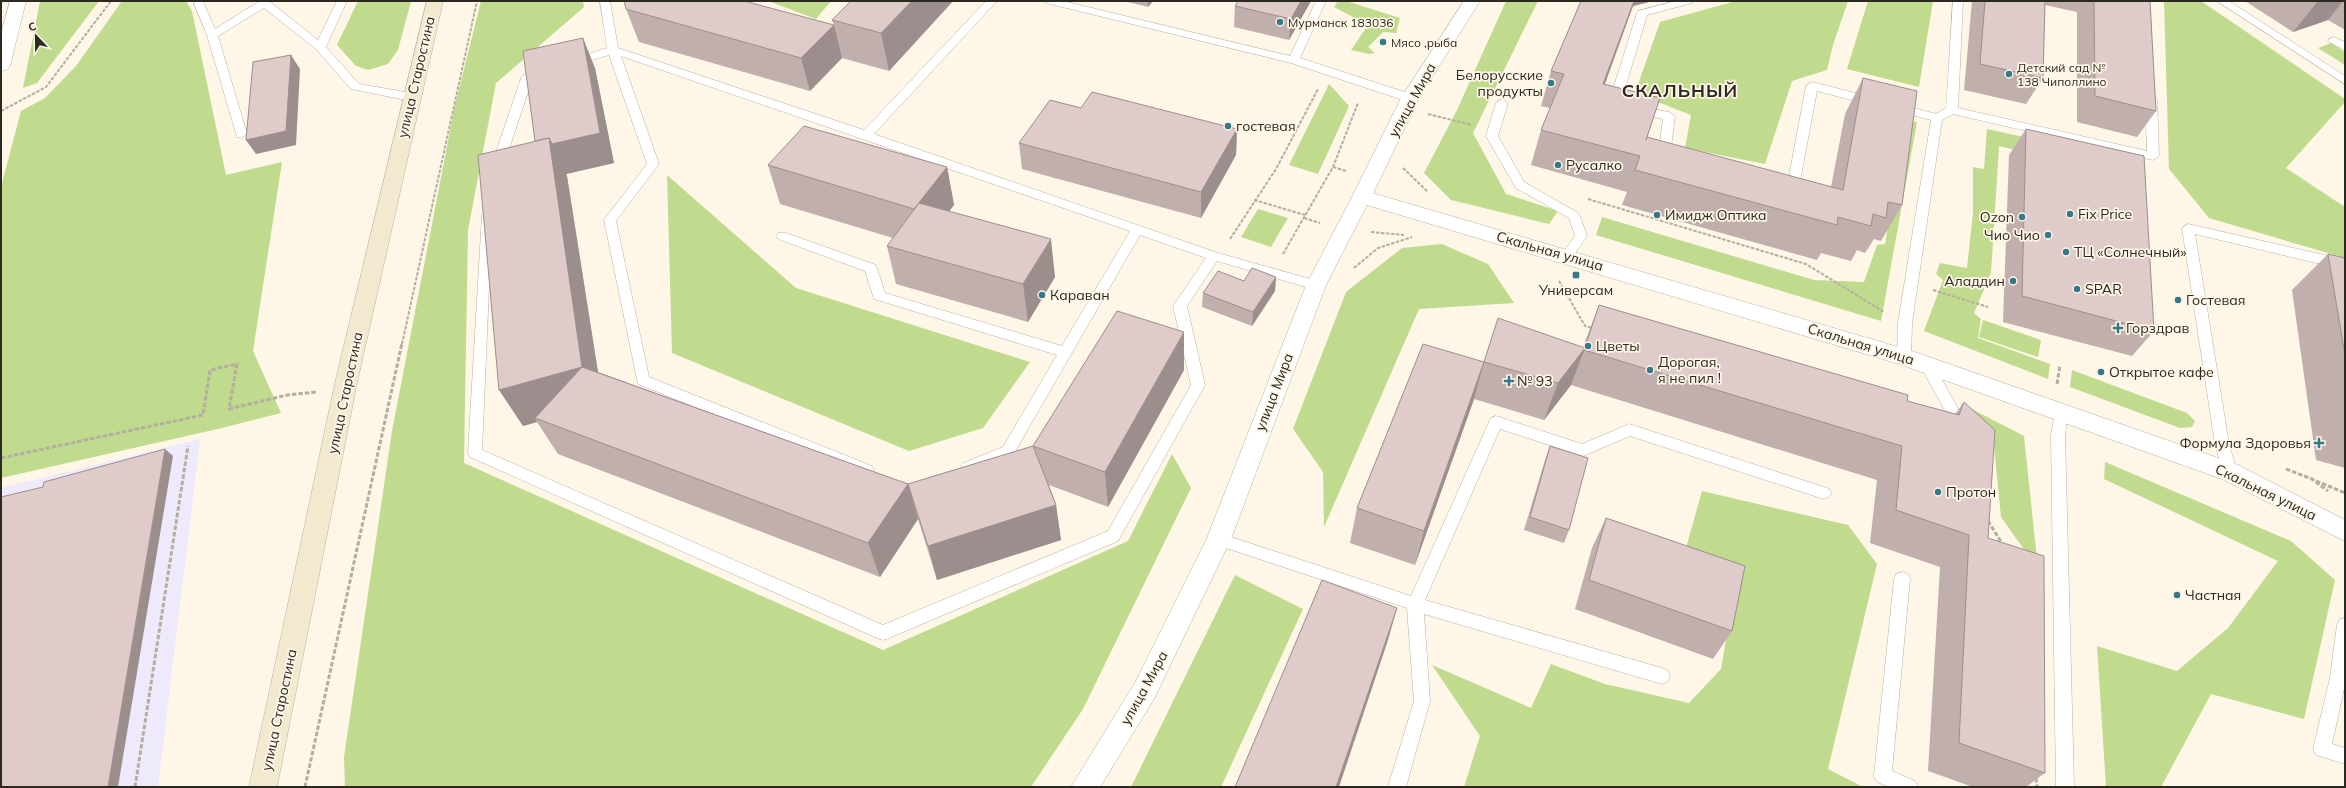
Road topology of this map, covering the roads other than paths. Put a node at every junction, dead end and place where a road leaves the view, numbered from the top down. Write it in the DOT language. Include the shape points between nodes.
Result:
graph roads {
  1 [pos="18,1"];
  2 [pos="198,1"];
  3 [pos="342,1"];
  4 [pos="435,1"];
  5 [pos="605,1"];
  6 [pos="992,1"];
  7 [pos="1050,1"];
  8 [pos="1322,1"];
  9 [pos="1472,1"];
  10 [pos="1688,1"];
  11 [pos="1958,1"];
  12 [pos="2222,1"];
  13 [pos="263,2"];
  14 [pos="212,35"];
  15 [pos="2333,40"];
  16 [pos="320,47"];
  17 [pos="2345,47"];
  18 [pos="613,50"];
  19 [pos="1294,60"];
  20 [pos="1,66"];
  21 [pos="2345,81"];
  22 [pos="2150,86"];
  23 [pos="411,97"];
  24 [pos="1410,98"];
  25 [pos="1502,103"];
  26 [pos="1952,110"];
  27 [pos="1937,118"];
  28 [pos="241,134"];
  29 [pos="866,135"];
  30 [pos="1680,161"];
  31 [pos="492,180"];
  32 [pos="1777,188"];
  33 [pos="1362,197"];
  34 [pos="487,203"];
  35 [pos="1138,230"];
  36 [pos="782,236"];
  37 [pos="1214,256"];
  38 [pos="1566,256"];
  39 [pos="2345,268"];
  40 [pos="1309,282"];
  41 [pos="1065,352"];
  42 [pos="1904,357"];
  43 [pos="1927,365"];
  44 [pos="2061,412"];
  45 [pos="1968,438"];
  46 [pos="958,472"];
  47 [pos="2230,472"];
  48 [pos="878,475"];
  49 [pos="1824,493"];
  50 [pos="2345,531"];
  51 [pos="1219,539"];
  52 [pos="1902,579"];
  53 [pos="1415,604"];
  54 [pos="2345,625"];
  55 [pos="1662,676"];
  56 [pos="2345,756"];
  57 [pos="263,787"];
  58 [pos="1085,787"];
  59 [pos="1397,787"];
  60 [pos="1909,787"];
  61 [pos="2065,787"];
  1 -- 20 [label="street"];
  2 -- 14 [label="lane"];
  3 -- 16 [label="lane"];
  4 -- 23 [label="main road, улица Старостина"];
  5 -- 18 [label="lane"];
  6 -- 29 [label="lane"];
  7 -- 19 [label="lane"];
  8 -- 19 [label="lane"];
  9 -- 24 [label="street, улица Мира"];
  10 -- 30 [label="lane" via="1642,13 1613,105 1669,116 1664,157"];
  11 -- 26 [label="lane"];
  12 -- 21 [label="lane"];
  13 -- 14 [label="lane"];
  13 -- 16 [label="lane"];
  14 -- 28 [label="lane"];
  15 -- 17 [label="lane"];
  16 -- 23 [label="lane" via="355,87"];
  18 -- 29 [label="lane"];
  18 -- 31 [label="lane" via="526,78"];
  18 -- 48 [label="lane" via="653,164 610,220 643,380"];
  19 -- 24 [label="lane"];
  22 -- 26 [label="lane" via="2153,156"];
  23 -- 57 [label="main road, улица Старостина" via="346,383"];
  24 -- 33 [label="street, улица Мира"];
  25 -- 38 [label="lane" via="1492,136 1520,185 1574,216 1581,236"];
  26 -- 27 [label="lane"];
  27 -- 32 [label="lane" via="1812,86 1792,192"];
  27 -- 42 [label="lane" via="1905,323"];
  29 -- 35 [label="lane"];
  33 -- 38 [label="street, Скальная улица"];
  33 -- 40 [label="street, улица Мира"];
  34 -- 37 [label="lane" via="475,453 883,633 1113,536 1198,385 1180,306"];
  35 -- 37 [label="lane"];
  35 -- 41 [label="lane"];
  36 -- 41 [label="lane" via="871,268 879,296"];
  37 -- 40 [label="lane"];
  38 -- 42 [label="street, Скальная улица"];
  39 -- 47 [label="lane" via="2333,262 2188,228 2222,444"];
  40 -- 51 [label="street, улица Мира"];
  41 -- 46 [label="lane" via="1008,451"];
  42 -- 43 [label="street, Скальная улица"];
  43 -- 44 [label="street, Скальная улица"];
  43 -- 45 [label="lane"];
  44 -- 47 [label="street, Скальная улица"];
  44 -- 61 [label="lane" via="2058,435"];
  47 -- 50 [label="street, Скальная улица"];
  49 -- 53 [label="lane" via="1629,430 1583,450 1496,422"];
  51 -- 53 [label="lane"];
  51 -- 58 [label="street, улица Мира" via="1145,690"];
  52 -- 60 [label="lane" via="1883,776"];
  53 -- 55 [label="lane"];
  53 -- 59 [label="lane" via="1422,701"];
  54 -- 56 [label="lane" via="2338,678 2322,749"];
}
